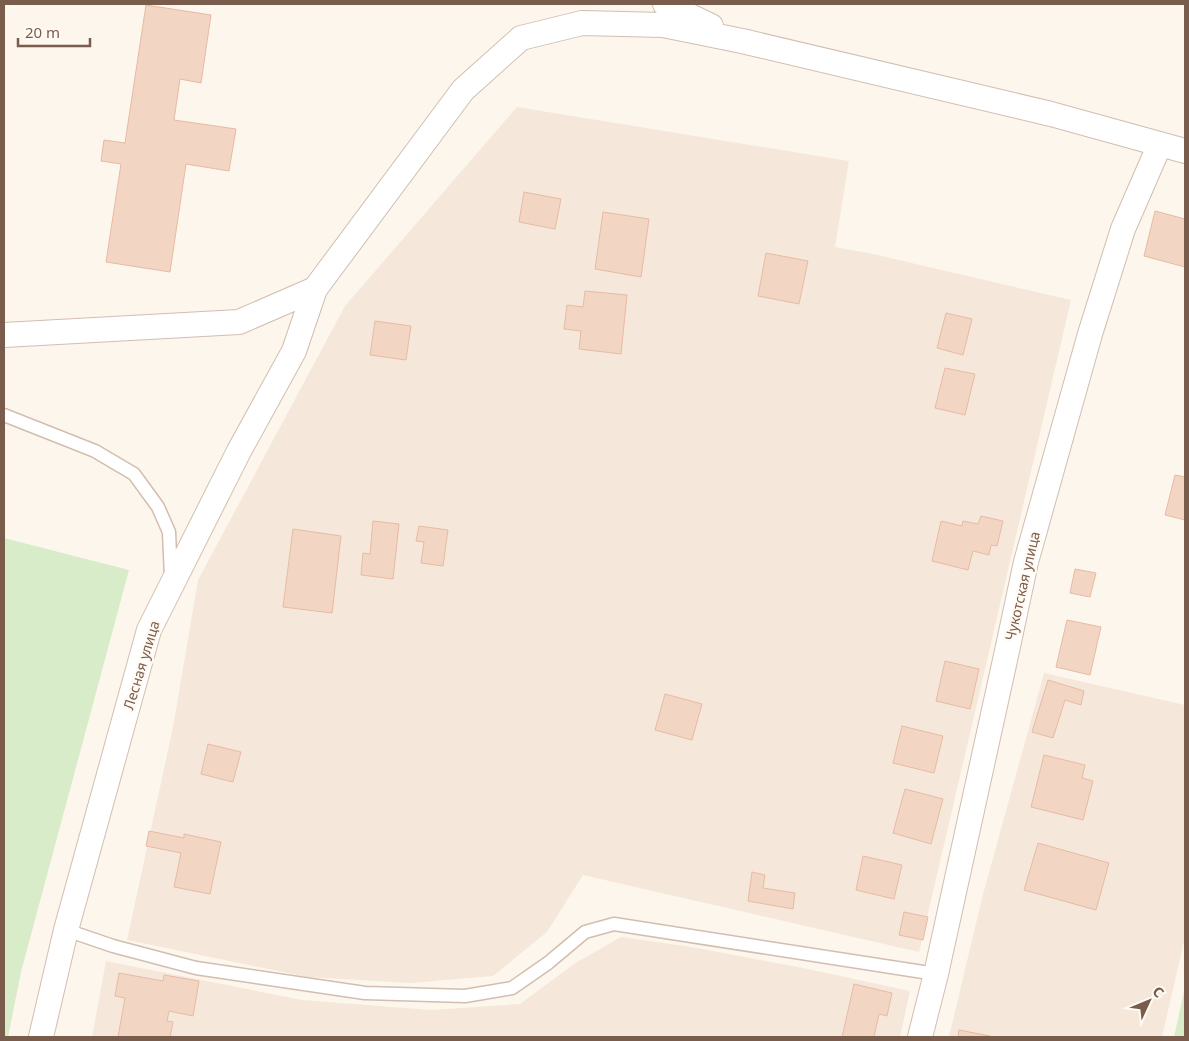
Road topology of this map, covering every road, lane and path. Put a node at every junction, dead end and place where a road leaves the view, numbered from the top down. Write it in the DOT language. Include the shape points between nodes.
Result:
graph roads {
  1 [pos="665,4"];
  2 [pos="742,41"];
  3 [pos="1160,144"];
  4 [pos="1185,152"];
  5 [pos="315,288"];
  6 [pos="4,335"];
  7 [pos="4,415"];
  8 [pos="171,585"];
  9 [pos="66,930"];
  10 [pos="936,974"];
  11 [pos="41,1037"];
  12 [pos="920,1037"];
  1 -- 2 [label="street"];
  2 -- 3 [label="street" via="1051,114"];
  2 -- 5 [label="street" via="663,25 582,23 521,38 463,90"];
  3 -- 4 [label="street"];
  3 -- 10 [label="street, Чукотская улица" via="1123,229 1026,562"];
  5 -- 6 [label="street" via="239,322"];
  5 -- 8 [label="street, Лесная улица" via="294,351"];
  7 -- 8 [label="lane" via="96,450 134,474 158,507 169,532"];
  8 -- 9 [label="street, Лесная улица" via="148,630"];
  9 -- 10 [label="lane" via="196,968 365,993 465,996 512,988 585,932 614,924"];
  9 -- 11 [label="street, Лесная улица"];
  10 -- 12 [label="street, Чукотская улица"];
}
